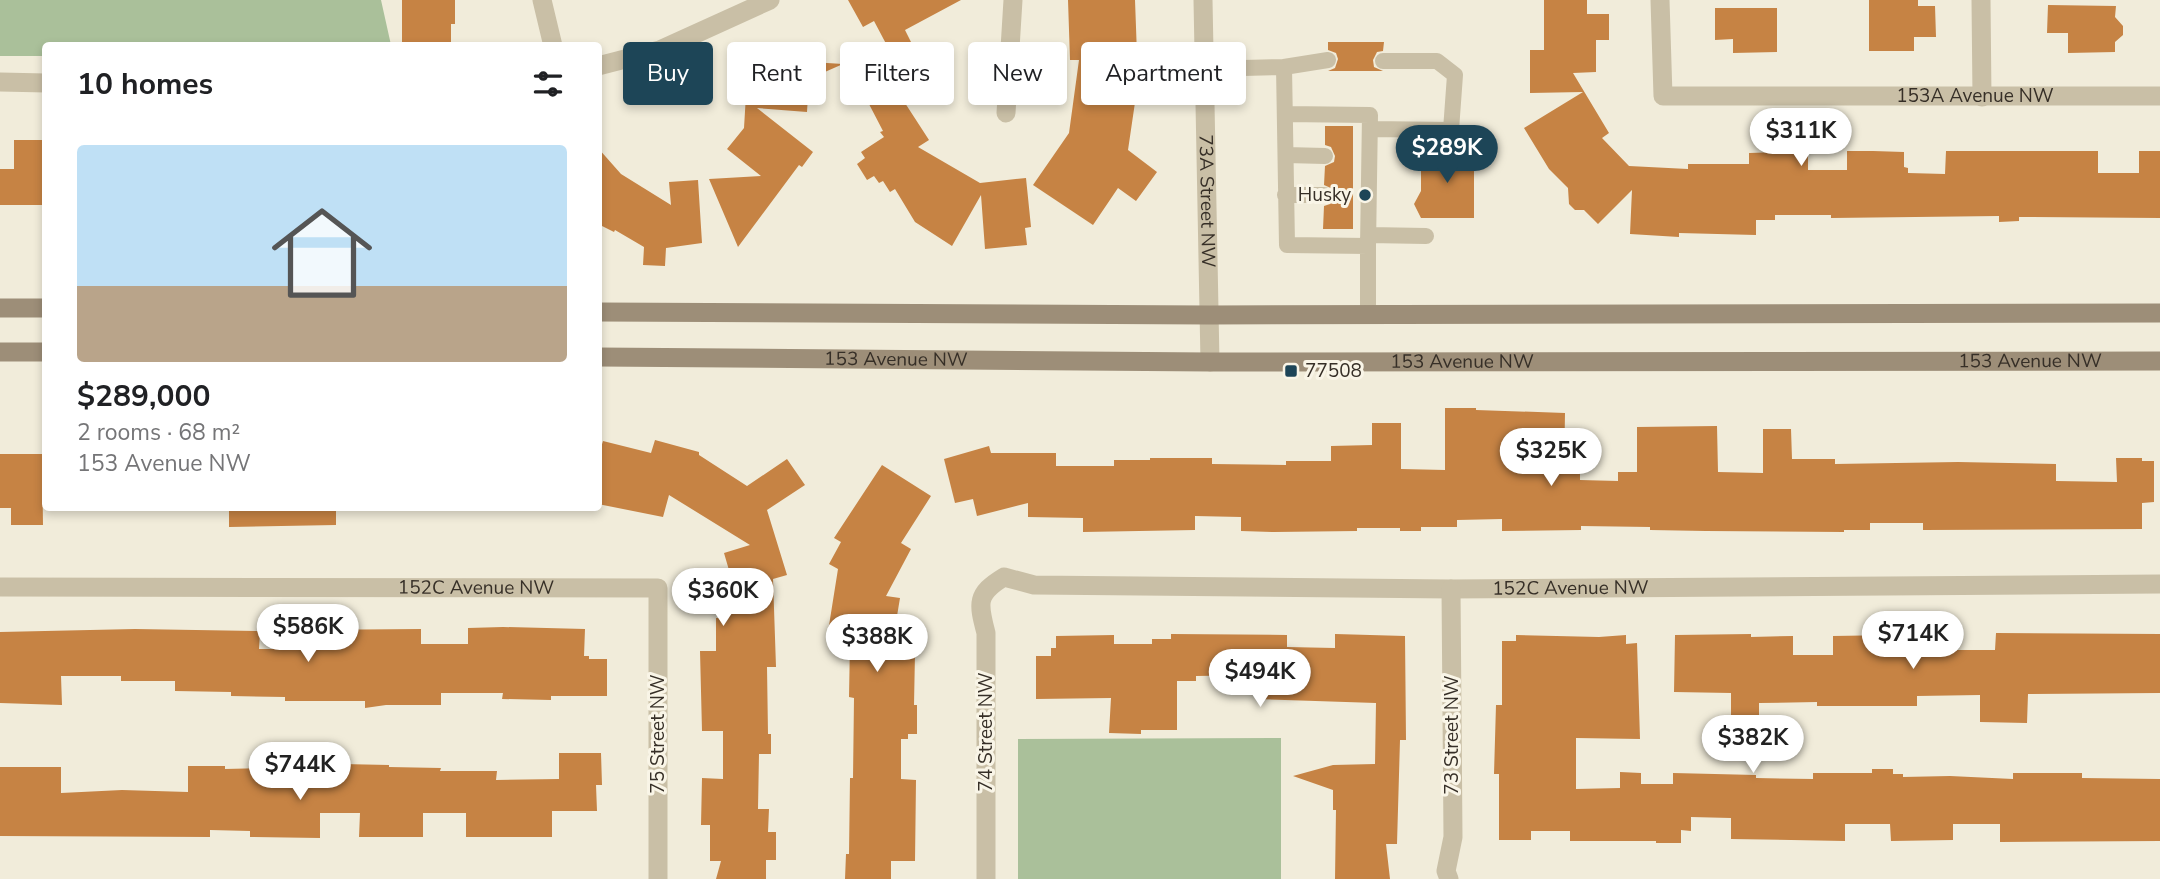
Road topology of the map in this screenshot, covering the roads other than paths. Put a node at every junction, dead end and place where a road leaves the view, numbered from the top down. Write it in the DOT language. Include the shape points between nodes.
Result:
graph roads {
  1 [pos="542,0"];
  2 [pos="770,0"];
  3 [pos="1013,0"];
  4 [pos="1203,0"];
  5 [pos="1660,0"];
  6 [pos="1981,0"];
  7 [pos="552,42"];
  8 [pos="1204,42"];
  9 [pos="1328,60"];
  10 [pos="1383,61"];
  11 [pos="602,65"];
  12 [pos="1284,67"];
  13 [pos="1246,68"];
  14 [pos="0,82"];
  15 [pos="42,83"];
  16 [pos="2160,96"];
  17 [pos="1982,97"];
  18 [pos="1206,105"];
  19 [pos="1006,113"];
  20 [pos="1285,114"];
  21 [pos="1371,129"];
  22 [pos="1286,155"];
  23 [pos="1353,155"];
  24 [pos="1325,156"];
  25 [pos="1370,156"];
  26 [pos="1285,195"];
  27 [pos="1324,195"];
  28 [pos="1426,236"];
  29 [pos="1368,241"];
  30 [pos="0,308"];
  31 [pos="42,309"];
  32 [pos="602,312"];
  33 [pos="2160,313"];
  34 [pos="1368,314"];
  35 [pos="1209,315"];
  36 [pos="0,352"];
  37 [pos="42,352"];
  38 [pos="602,357"];
  39 [pos="2160,360"];
  40 [pos="1210,362"];
  41 [pos="2160,584"];
  42 [pos="0,587"];
  43 [pos="658,588"];
  44 [pos="986,588"];
  45 [pos="1451,589"];
  46 [pos="658,879"];
  47 [pos="986,879"];
  48 [pos="1448,879"];
  1 -- 7 [label="street"];
  2 -- 11 [label="street" via="660,50"];
  3 -- 19 [label="street"];
  4 -- 8 [label="street, 73A Street NW"];
  5 -- 17 [label="street, 153A Avenue NW" via="1663,96"];
  6 -- 17 [label="street"];
  9 -- 12 [label="lane"];
  10 -- 21 [label="lane" via="1437,61 1455,75 1451,130"];
  12 -- 13 [label="lane"];
  12 -- 20 [label="lane"];
  14 -- 15 [label="street"];
  16 -- 17 [label="street, 153A Avenue NW"];
  18 -- 35 [label="street, 73A Street NW"];
  20 -- 21 [label="lane" via="1370,115"];
  20 -- 22 [label="lane"];
  21 -- 25 [label="lane"];
  22 -- 24 [label="lane"];
  22 -- 26 [label="lane"];
  23 -- 25 [label="lane"];
  25 -- 29 [label="lane" via="1361,195"];
  26 -- 27 [label="lane"];
  26 -- 29 [label="lane" via="1287,245"];
  28 -- 29 [label="lane"];
  29 -- 34 [label="lane"];
  30 -- 31 [label="main road"];
  32 -- 35 [label="main road"];
  33 -- 34 [label="main road"];
  34 -- 35 [label="main road"];
  35 -- 40 [label="street, 73A Street NW"];
  36 -- 37 [label="main road"];
  38 -- 40 [label="main road, 153 Avenue NW"];
  39 -- 40 [label="main road, 153 Avenue NW"];
  41 -- 45 [label="street, 152C Avenue NW"];
  42 -- 43 [label="street, 152C Avenue NW"];
  43 -- 46 [label="street, 75 Street NW"];
  44 -- 45 [label="street, 152C Avenue NW" via="1004,577 1034,585"];
  44 -- 47 [label="street, 74 Street NW" via="979,608 986,633"];
  45 -- 48 [label="street, 73 Street NW" via="1453,837"];
}
